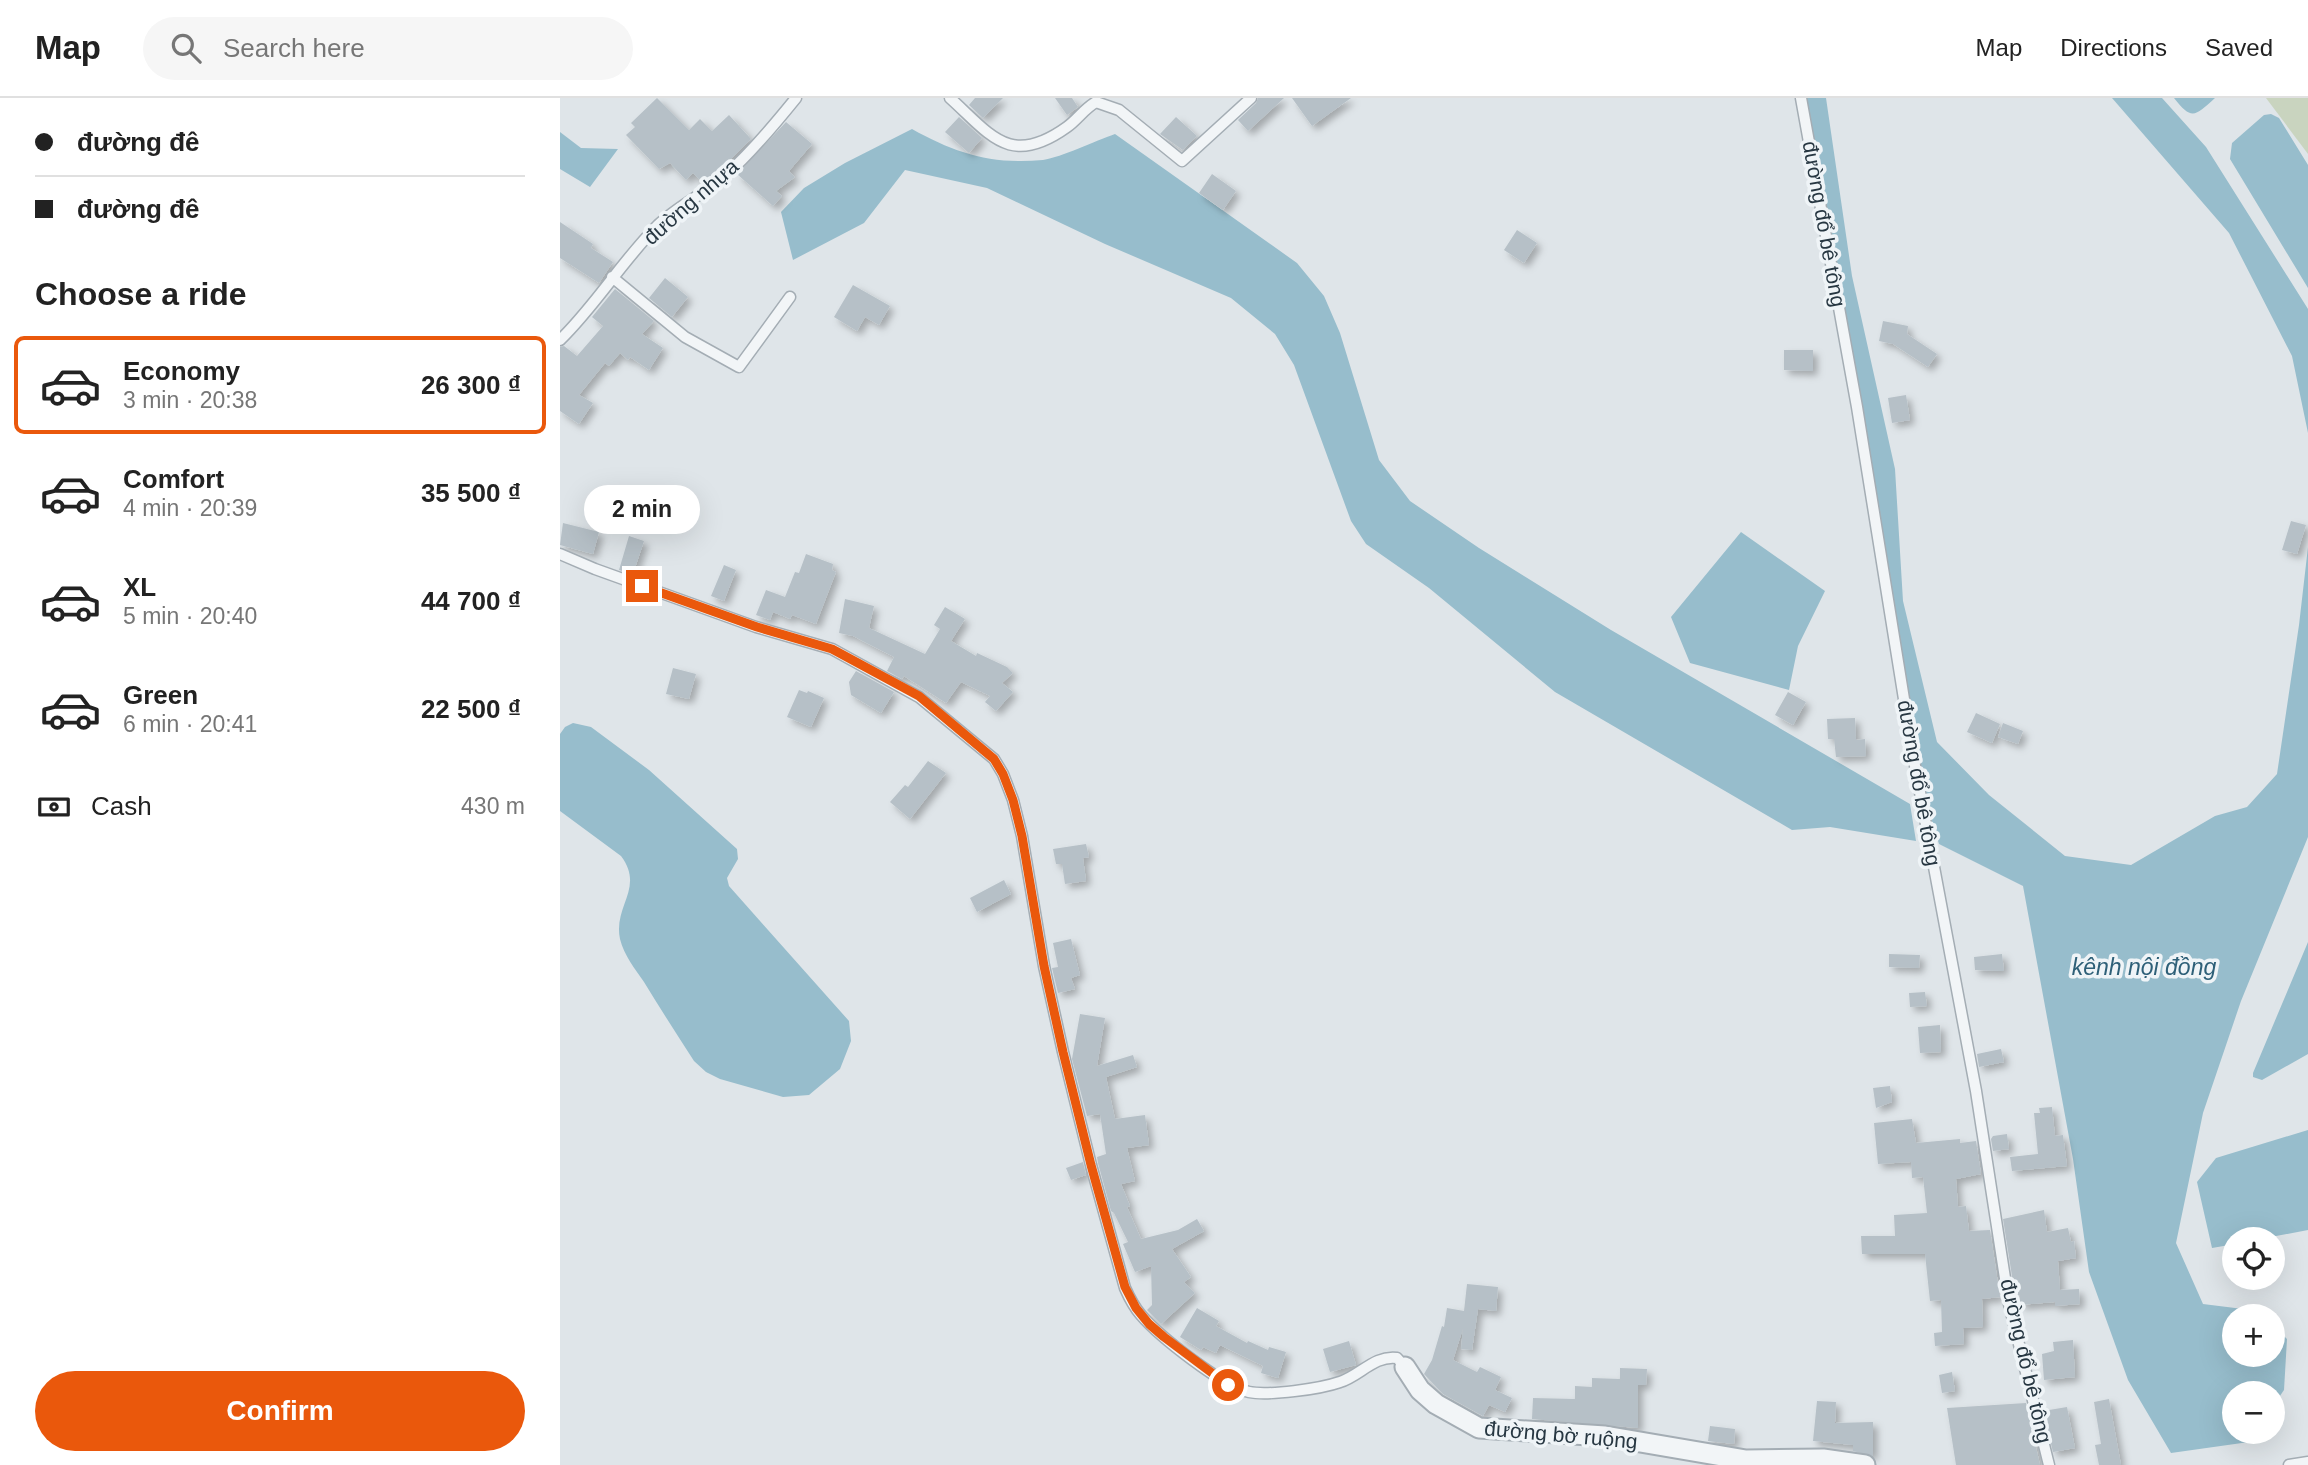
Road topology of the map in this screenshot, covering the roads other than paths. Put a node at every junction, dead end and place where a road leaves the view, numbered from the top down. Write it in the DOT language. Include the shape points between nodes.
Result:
graph roads {
  1 [pos="796,98"];
  2 [pos="950,98"];
  3 [pos="1251,98"];
  4 [pos="1801,98"];
  5 [pos="612,277"];
  6 [pos="790,297"];
  7 [pos="560,340"];
  8 [pos="560,554"];
  9 [pos="1405,1367"];
  10 [pos="2308,1462"];
  11 [pos="1865,1465"];
  12 [pos="2049,1465"];
  13 [pos="2289,1465"];
  1 -- 5 [label="lane, đường nhựa" via="727,174 657,226"];
  2 -- 3 [label="lane" via="998,141 1013,146 1041,143 1096,102 1119,110 1182,161"];
  4 -- 12 [label="lane, đường đổ bê tông" via="1913,755 1976,1091 2009,1304"];
  5 -- 6 [label="lane" via="685,337 739,366"];
  5 -- 7 [label="lane, đường nhựa"];
  8 -- 9 [label="lane" via="757,627 832,649 919,696 994,759 1016,812 1077,1112 1125,1287 1136,1308 1164,1337 1212,1374 1248,1392 1269,1394 1340,1382 1385,1358 1398,1357"];
  9 -- 11 [label="street, đường bờ ruộng" via="1436,1404 1479,1428 1621,1438 1746,1460 1823,1458"];
  10 -- 13 [label="lane"];
}
